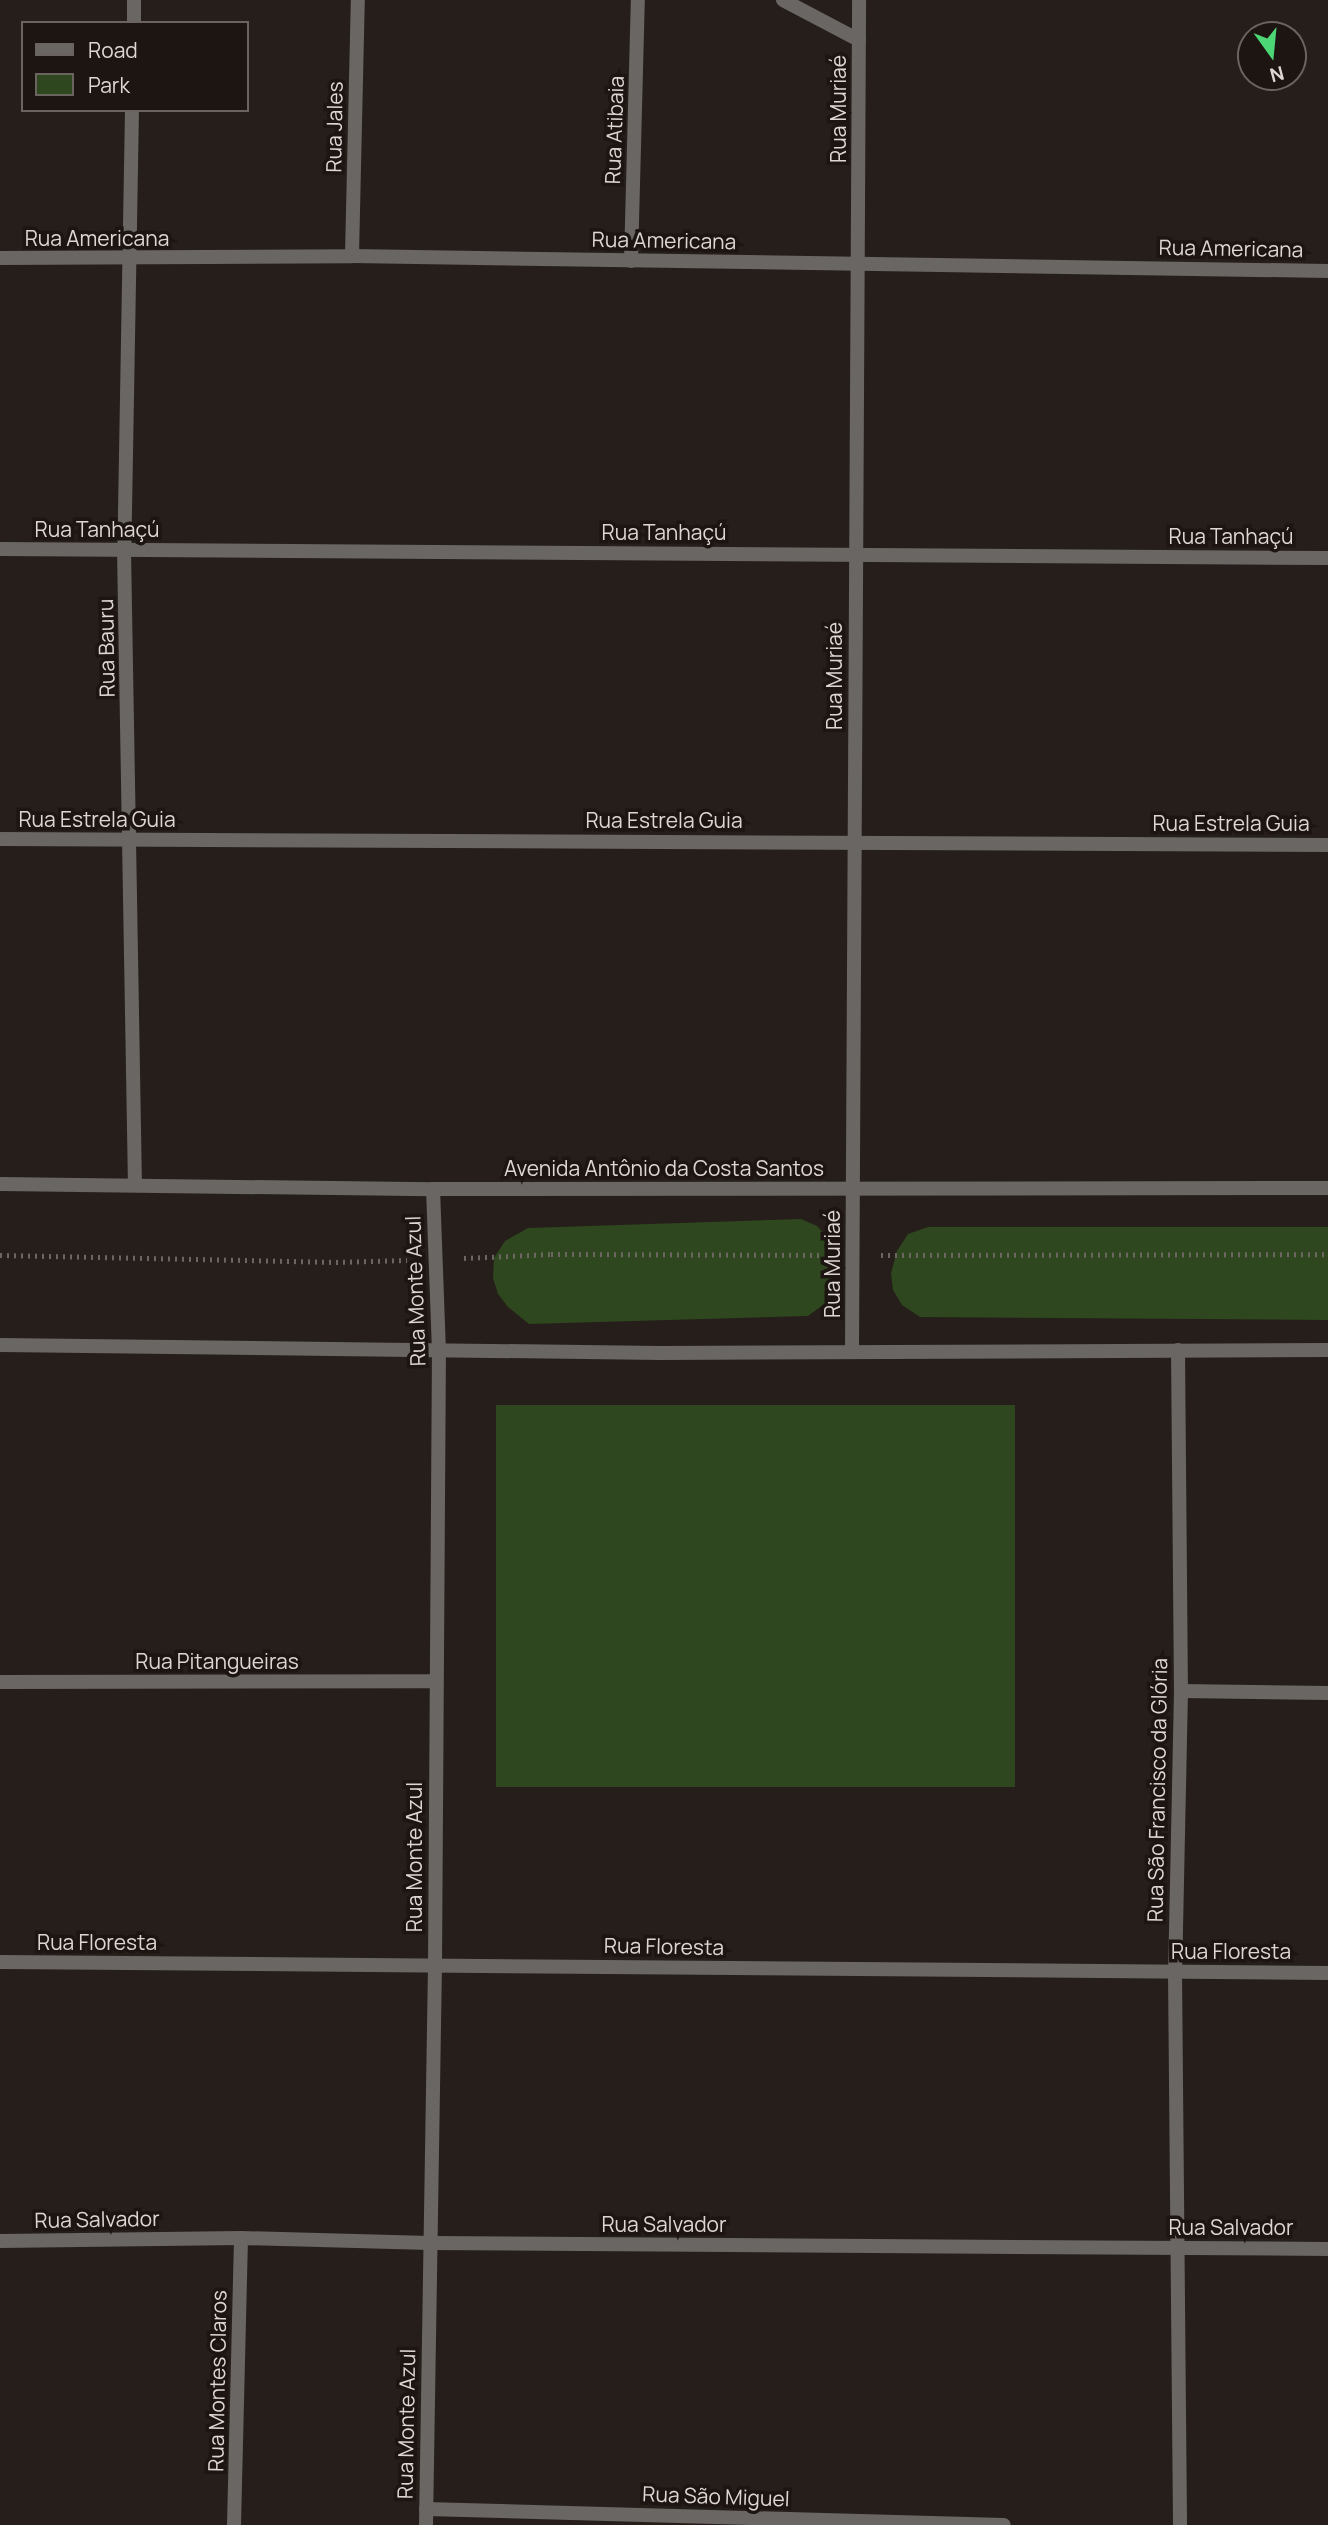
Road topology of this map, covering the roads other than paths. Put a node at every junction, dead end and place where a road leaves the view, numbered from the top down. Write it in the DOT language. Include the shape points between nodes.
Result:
graph roads {
  1 [pos="134,0"];
  2 [pos="358,0"];
  3 [pos="638,0"];
  4 [pos="783,0"];
  5 [pos="859,0"];
  6 [pos="134,21"];
  7 [pos="859,40"];
  8 [pos="132,112"];
  9 [pos="352,256"];
  10 [pos="0,258"];
  11 [pos="130,260"];
  12 [pos="631,261"];
  13 [pos="860,263"];
  14 [pos="1328,271"];
  15 [pos="0,549"];
  16 [pos="124,550"];
  17 [pos="856,554"];
  18 [pos="1328,558"];
  19 [pos="0,839"];
  20 [pos="131,840"];
  21 [pos="855,842"];
  22 [pos="1328,845"];
  23 [pos="0,1184"];
  24 [pos="135,1184"];
  25 [pos="1328,1188"];
  26 [pos="433,1189"];
  27 [pos="853,1189"];
  28 [pos="0,1345"];
  29 [pos="1178,1350"];
  30 [pos="1328,1350"];
  31 [pos="439,1352"];
  32 [pos="852,1352"];
  33 [pos="435,1681"];
  34 [pos="0,1682"];
  35 [pos="1181,1691"];
  36 [pos="1328,1693"];
  37 [pos="0,1962"];
  38 [pos="435,1965"];
  39 [pos="1175,1972"];
  40 [pos="1328,1973"];
  41 [pos="241,2238"];
  42 [pos="0,2241"];
  43 [pos="430,2243"];
  44 [pos="1178,2248"];
  45 [pos="1328,2249"];
  46 [pos="426,2509"];
  47 [pos="234,2525"];
  48 [pos="426,2525"];
  49 [pos="1004,2525"];
  50 [pos="1180,2525"];
  1 -- 6 [label="street"];
  2 -- 9 [label="street, Rua Jales"];
  3 -- 12 [label="street, Rua Atibaia"];
  4 -- 7 [label="street"];
  5 -- 7 [label="street, Rua Muriaé"];
  7 -- 13 [label="street, Rua Muriaé"];
  8 -- 11 [label="street, Rua Bauru"];
  9 -- 11 [label="street, Rua Americana"];
  9 -- 12 [label="street, Rua Americana"];
  10 -- 11 [label="street, Rua Americana"];
  11 -- 16 [label="street, Rua Bauru"];
  12 -- 13 [label="street, Rua Americana"];
  13 -- 14 [label="street, Rua Americana"];
  13 -- 17 [label="street, Rua Muriaé"];
  15 -- 16 [label="street, Rua Tanhaçú"];
  16 -- 17 [label="street, Rua Tanhaçú"];
  16 -- 20 [label="street, Rua Bauru"];
  17 -- 18 [label="street, Rua Tanhaçú"];
  17 -- 21 [label="street, Rua Muriaé"];
  19 -- 20 [label="street, Rua Estrela Guia"];
  20 -- 21 [label="street, Rua Estrela Guia"];
  20 -- 24 [label="street, Rua Bauru"];
  21 -- 22 [label="street, Rua Estrela Guia"];
  21 -- 27 [label="street, Rua Muriaé"];
  23 -- 24 [label="street, Avenida Antônio da Costa Santos"];
  24 -- 26 [label="street, Avenida Antônio da Costa Santos"];
  25 -- 27 [label="street, Avenida Antônio da Costa Santos"];
  26 -- 27 [label="street, Avenida Antônio da Costa Santos"];
  26 -- 31 [label="street, Rua Monte Azul"];
  27 -- 32 [label="street, Rua Muriaé"];
  28 -- 31 [label="street"];
  29 -- 30 [label="street"];
  29 -- 32 [label="street"];
  29 -- 35 [label="street, Rua São Francisco da Glória"];
  31 -- 32 [label="street"];
  31 -- 33 [label="street, Rua Monte Azul"];
  33 -- 34 [label="street, Rua Pitangueiras"];
  33 -- 38 [label="street, Rua Monte Azul"];
  35 -- 36 [label="street"];
  35 -- 39 [label="street, Rua São Francisco da Glória"];
  37 -- 38 [label="street, Rua Floresta"];
  38 -- 39 [label="street, Rua Floresta"];
  38 -- 43 [label="street, Rua Monte Azul"];
  39 -- 40 [label="street, Rua Floresta"];
  39 -- 44 [label="street, Rua São Francisco da Glória"];
  41 -- 42 [label="street, Rua Salvador"];
  41 -- 43 [label="street, Rua Salvador"];
  41 -- 47 [label="street, Rua Montes Claros"];
  43 -- 44 [label="street, Rua Salvador"];
  43 -- 46 [label="street, Rua Monte Azul"];
  44 -- 45 [label="street, Rua Salvador"];
  44 -- 50 [label="street, Rua São Francisco da Glória"];
  46 -- 48 [label="street, Rua Monte Azul"];
  46 -- 49 [label="street, Rua São Miguel"];
}
